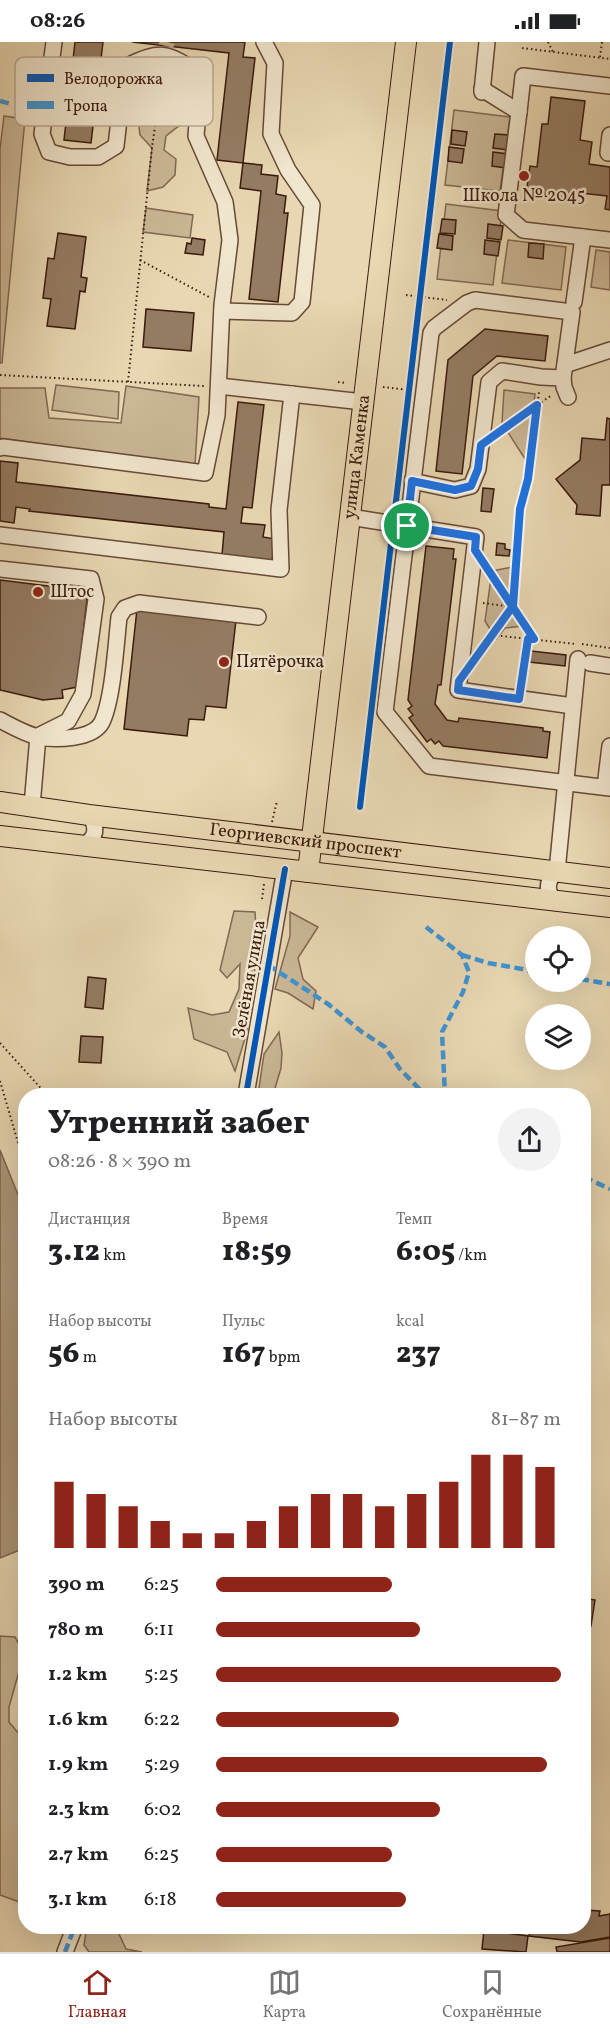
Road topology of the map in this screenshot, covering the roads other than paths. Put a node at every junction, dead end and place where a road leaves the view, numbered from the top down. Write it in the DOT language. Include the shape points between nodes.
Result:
graph roads {
  1 [pos="54,42"];
  2 [pos="264,42"];
  3 [pos="406,42"];
  4 [pos="487,42"];
  5 [pos="52,57"];
  6 [pos="146,57"];
  7 [pos="175,57"];
  8 [pos="610,86"];
  9 [pos="519,112"];
  10 [pos="43,126"];
  11 [pos="118,126"];
  12 [pos="197,126"];
  13 [pos="610,135"];
  14 [pos="608,153"];
  15 [pos="583,237"];
  16 [pos="610,240"];
  17 [pos="574,302"];
  18 [pos="222,308"];
  19 [pos="610,350"];
  20 [pos="565,382"];
  21 [pos="219,386"];
  22 [pos="292,394"];
  23 [pos="363,402"];
  24 [pos="0,448"];
  25 [pos="412,481"];
  26 [pos="350,517"];
  27 [pos="407,526"];
  28 [pos="0,535"];
  29 [pos="0,569"];
  30 [pos="258,617"];
  31 [pos="610,666"];
  32 [pos="573,706"];
  33 [pos="0,720"];
  34 [pos="38,736"];
  35 [pos="610,746"];
  36 [pos="566,782"];
  37 [pos="608,788"];
  38 [pos="0,802"];
  39 [pos="32,806"];
  40 [pos="88,815"];
  41 [pos="0,836"];
  42 [pos="312,842"];
  43 [pos="83,845"];
  44 [pos="285,869"];
  45 [pos="308,872"];
  46 [pos="557,872"];
  47 [pos="610,878"];
  48 [pos="554,901"];
  49 [pos="610,907"];
  50 [pos="247,1088"];
  51 [pos="73,1934"];
  52 [pos="70,1949"];
  1 -- 5 [label="street"];
  2 -- 18 [label="street" via="275,63 271,134 288,170 312,205 302,302 292,313"];
  3 -- 23 [label="main road, улица Каменка"];
  4 -- 9 [label="street" via="482,91"];
  6 -- 7 [label="street" via="166,51"];
  8 -- 9 [label="street" via="523,76"];
  9 -- 15 [label="street" via="506,215 523,230"];
  10 -- 11 [label="street" via="49,152 70,157 98,157 116,146"];
  12 -- 18 [label="street" via="196,136 225,202 230,240"];
  13 -- 14 [label="street"];
  15 -- 16 [label="street"];
  15 -- 17 [label="street"];
  18 -- 21 [label="street"];
  19 -- 20 [label="street"];
  20 -- 25 [label="street" via="502,371 489,382 478,469 471,486 455,490"];
  20 -- 25 [label="street" via="572,312 475,300 467,303 431,333"];
  21 -- 22 [label="street"];
  21 -- 24 [label="street" via="205,473"];
  22 -- 23 [label="street"];
  22 -- 28 [label="street" via="279,510 281,569"];
  23 -- 26 [label="main road, улица Каменка"];
  25 -- 27 [label="street"];
  26 -- 27 [label="street"];
  26 -- 42 [label="main road, улица Каменка"];
  27 -- 32 [label="street" via="476,537 458,690"];
  27 -- 36 [label="street" via="385,712 429,766"];
  29 -- 34 [label="street" via="91,579 96,599 83,694 68,721"];
  30 -- 34 [label="street" via="139,603 125,608 119,617 101,724 87,734 68,738"];
  31 -- 32 [label="street" via="584,661"];
  32 -- 36 [label="street"];
  33 -- 34 [label="street"];
  34 -- 39 [label="street"];
  35 -- 37 [label="street"];
  36 -- 37 [label="street"];
  36 -- 46 [label="street"];
  38 -- 39 [label="main road, Георгиевский проспект"];
  39 -- 40 [label="main road, Георгиевский проспект"];
  40 -- 42 [label="main road, Георгиевский проспект"];
  40 -- 43 [label="street" via="95,831 90,842"];
  41 -- 43 [label="main road, Георгиевский проспект"];
  42 -- 45 [label="main road, улица Каменка"];
  42 -- 46 [label="main road, Георгиевский проспект"];
  43 -- 44 [label="main road, Георгиевский проспект"];
  44 -- 45 [label="main road, Георгиевский проспект"];
  44 -- 50 [label="street, Зелёная улица"];
  45 -- 48 [label="main road, Георгиевский проспект"];
  46 -- 47 [label="main road, Георгиевский проспект"];
  46 -- 48 [label="street" via="548,885"];
  48 -- 49 [label="main road, Георгиевский проспект"];
  51 -- 52 [label="street"];
}
